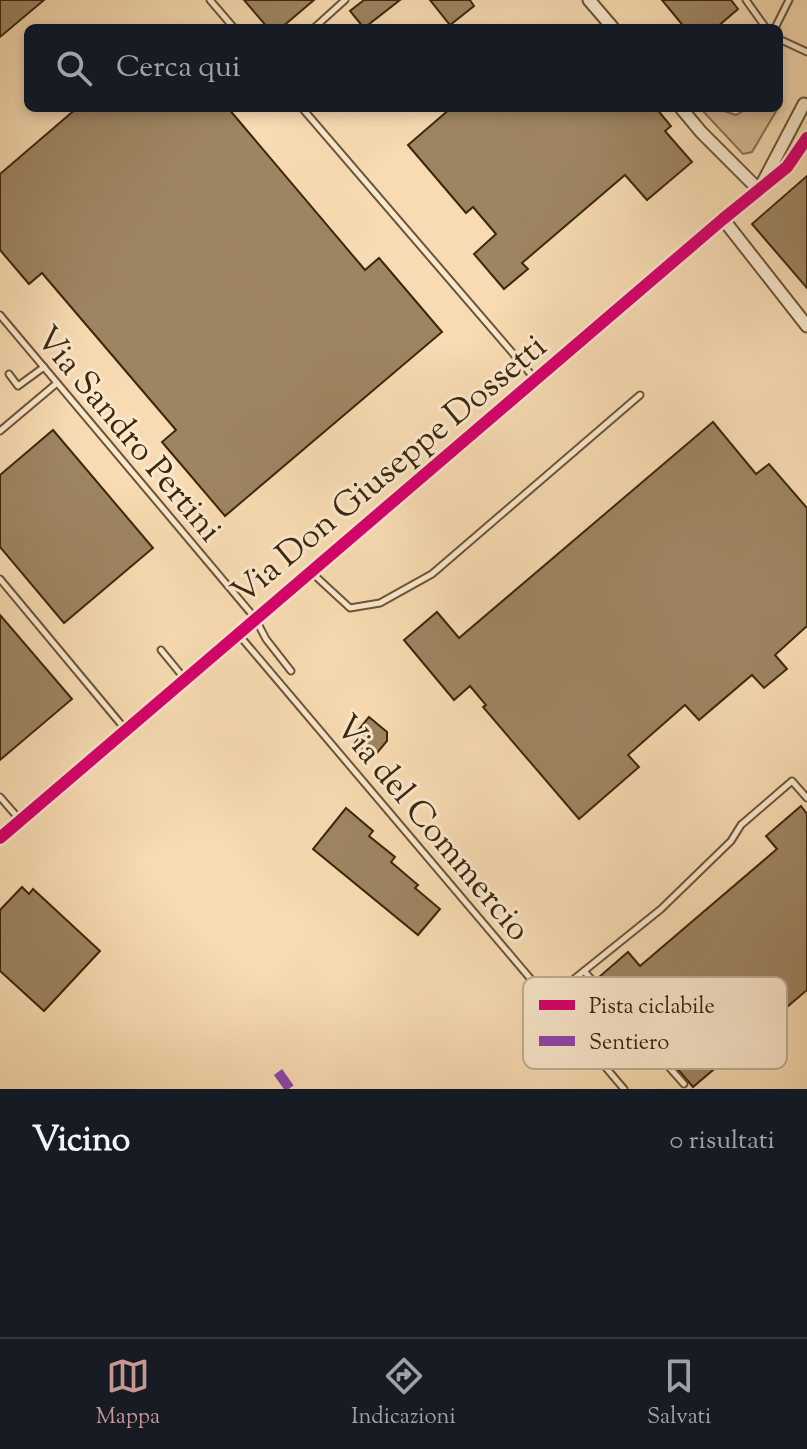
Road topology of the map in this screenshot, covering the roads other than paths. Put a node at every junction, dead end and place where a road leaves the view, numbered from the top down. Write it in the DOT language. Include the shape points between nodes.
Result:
graph roads {
  1 [pos="210,0"];
  2 [pos="345,0"];
  3 [pos="589,0"];
  4 [pos="746,0"];
  5 [pos="789,0"];
  6 [pos="231,24"];
  7 [pos="318,24"];
  8 [pos="610,24"];
  9 [pos="763,24"];
  10 [pos="777,24"];
  11 [pos="783,41"];
  12 [pos="807,52"];
  13 [pos="804,104"];
  14 [pos="305,112"];
  15 [pos="684,112"];
  16 [pos="807,138"];
  17 [pos="759,190"];
  18 [pos="723,219"];
  19 [pos="0,315"];
  20 [pos="807,326"];
  21 [pos="44,367"];
  22 [pos="9,374"];
  23 [pos="535,379"];
  24 [pos="57,383"];
  25 [pos="640,395"];
  26 [pos="0,431"];
  27 [pos="310,571"];
  28 [pos="0,579"];
  29 [pos="255,618"];
  30 [pos="237,633"];
  31 [pos="161,650"];
  32 [pos="291,671"];
  33 [pos="185,679"];
  34 [pos="126,730"];
  35 [pos="0,797"];
  36 [pos="807,798"];
  37 [pos="20,820"];
  38 [pos="0,838"];
  39 [pos="584,971"];
  40 [pos="529,977"];
  41 [pos="577,977"];
  42 [pos="589,977"];
  43 [pos="607,1069"];
  44 [pos="671,1069"];
  45 [pos="684,1084"];
  46 [pos="624,1089"];
  1 -- 6 [label="lane"];
  2 -- 7 [label="lane"];
  3 -- 8 [label="street"];
  4 -- 9 [label="lane"];
  5 -- 10 [label="lane"];
  11 -- 12 [label="lane"];
  13 -- 17 [label="street, Via Don Giuseppe Dossetti"];
  14 -- 23 [label="lane"];
  15 -- 17 [label="street"];
  16 -- 17 [label="street, Via Don Giuseppe Dossetti" via="787,167"];
  17 -- 18 [label="street, Via Don Giuseppe Dossetti"];
  18 -- 20 [label="street"];
  18 -- 23 [label="street, Via Don Giuseppe Dossetti"];
  19 -- 21 [label="lane, Via Sandro Pertini"];
  21 -- 22 [label="lane" via="18,386"];
  21 -- 24 [label="lane, Via Sandro Pertini"];
  23 -- 27 [label="street, Via Don Giuseppe Dossetti"];
  24 -- 26 [label="lane"];
  24 -- 29 [label="lane, Via Sandro Pertini"];
  25 -- 27 [label="lane" via="432,574 380,603 350,608"];
  27 -- 29 [label="street, Via Don Giuseppe Dossetti"];
  28 -- 34 [label="lane"];
  29 -- 30 [label="street, Via Don Giuseppe Dossetti"];
  29 -- 32 [label="lane, Via Sandro Pertini"];
  30 -- 33 [label="street, Via Don Giuseppe Dossetti"];
  30 -- 40 [label="lane, Via del Commercio"];
  31 -- 33 [label="lane"];
  33 -- 34 [label="street, Via Don Giuseppe Dossetti"];
  34 -- 37 [label="street, Via Don Giuseppe Dossetti"];
  35 -- 37 [label="lane"];
  36 -- 39 [label="lane" via="792,781 741,825 661,909"];
  37 -- 38 [label="street, Via Don Giuseppe Dossetti"];
  39 -- 41 [label="lane"];
  39 -- 42 [label="lane"];
  43 -- 46 [label="lane, Via del Commercio"];
  44 -- 45 [label="lane"];
}
